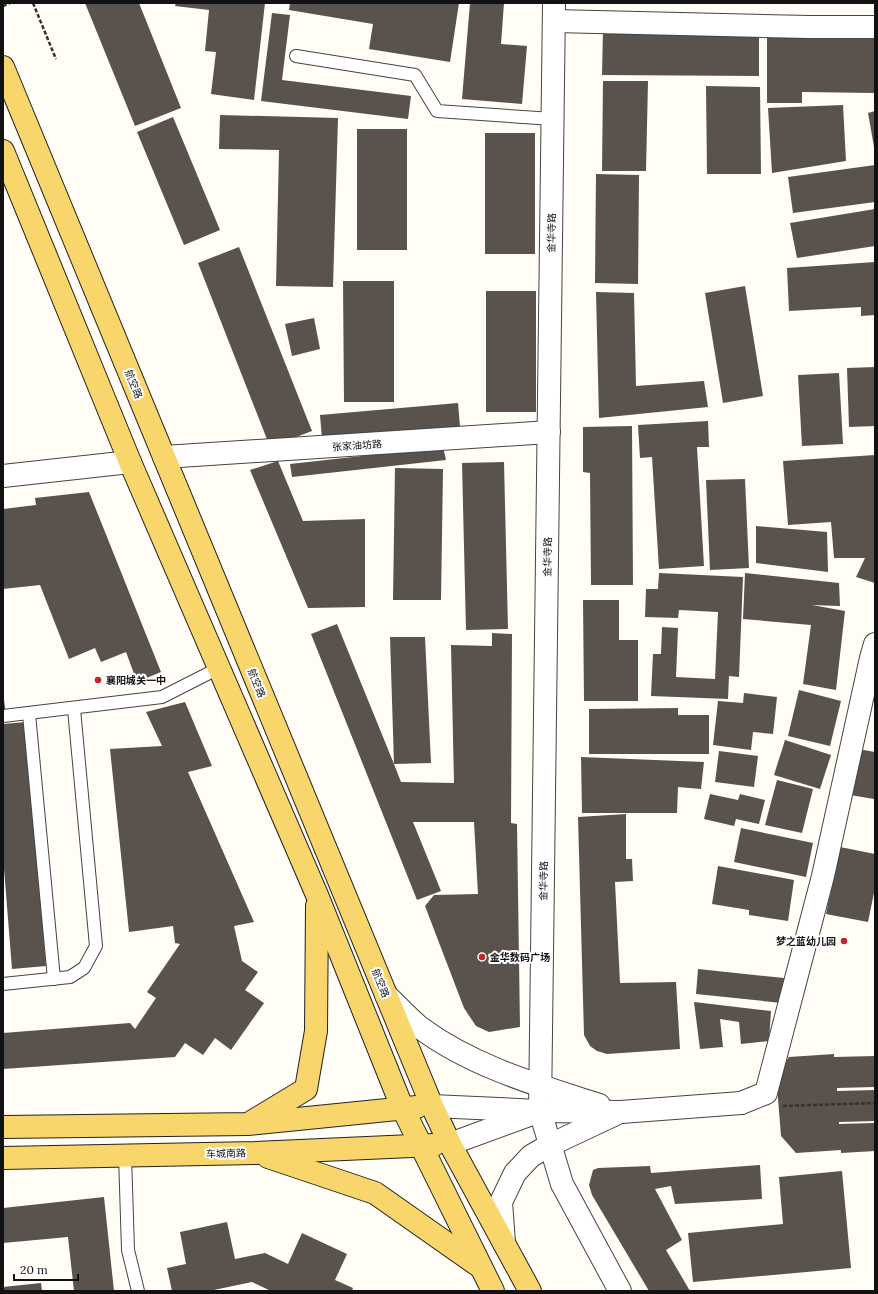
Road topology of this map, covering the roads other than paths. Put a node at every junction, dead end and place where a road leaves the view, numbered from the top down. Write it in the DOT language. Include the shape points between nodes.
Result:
graph roads {
  1 [pos="554,12"];
  2 [pos="875,27"];
  3 [pos="296,56"];
  4 [pos="3,67"];
  5 [pos="553,119"];
  6 [pos="3,151"];
  7 [pos="549,432"];
  8 [pos="164,457"];
  9 [pos="130,462"];
  10 [pos="3,476"];
  11 [pos="875,644"];
  12 [pos="219,668"];
  13 [pos="74,709"];
  14 [pos="29,714"];
  15 [pos="3,716"];
  16 [pos="317,895"];
  17 [pos="54,979"];
  18 [pos="3,984"];
  19 [pos="386,995"];
  20 [pos="541,1086"];
  21 [pos="432,1106"];
  22 [pos="402,1107"];
  23 [pos="540,1111"];
  24 [pos="621,1112"];
  25 [pos="248,1124"];
  26 [pos="3,1127"];
  27 [pos="450,1144"];
  28 [pos="550,1145"];
  29 [pos="420,1146"];
  30 [pos="255,1153"];
  31 [pos="125,1155"];
  32 [pos="3,1158"];
  33 [pos="504,1243"];
  34 [pos="481,1267"];
  35 [pos="138,1291"];
  36 [pos="493,1291"];
  37 [pos="530,1291"];
  38 [pos="620,1291"];
  1 -- 2 [label="street" via="801,27"];
  1 -- 5 [label="street, 金华寺路"];
  3 -- 5 [label="lane" via="415,74 437,111"];
  4 -- 8 [label="main road, 航空路"];
  5 -- 7 [label="street, 金华寺路"];
  6 -- 9 [label="main road"];
  7 -- 8 [label="street, 张家油坊路"];
  7 -- 20 [label="street, 金华寺路"];
  8 -- 19 [label="main road, 航空路"];
  9 -- 10 [label="street"];
  9 -- 12 [label="main road"];
  11 -- 24 [label="street" via="823,876 766,1092 741,1103"];
  12 -- 13 [label="lane" via="162,697"];
  12 -- 16 [label="main road"];
  13 -- 14 [label="lane"];
  13 -- 17 [label="lane" via="96,946 84,968 70,977"];
  14 -- 15 [label="lane"];
  14 -- 17 [label="lane"];
  16 -- 22 [label="main road"];
  16 -- 25 [label="main road" via="316,1031 306,1088"];
  17 -- 18 [label="lane"];
  19 -- 20 [label="street" via="420,1028 444,1044 476,1061"];
  19 -- 21 [label="main road, 航空路"];
  20 -- 23 [label="street, 金华寺路"];
  20 -- 24 [label="street"];
  21 -- 22 [label="main road"];
  21 -- 23 [label="street"];
  21 -- 27 [label="main road, 航空路"];
  22 -- 25 [label="main road"];
  22 -- 29 [label="main road"];
  23 -- 24 [label="street"];
  23 -- 27 [label="street"];
  23 -- 28 [label="street, 金华寺路"];
  24 -- 28 [label="street"];
  25 -- 26 [label="main road"];
  27 -- 29 [label="main road, 车城南路"];
  27 -- 33 [label="main road, 航空路"];
  28 -- 33 [label="street" via="531,1156 515,1173 502,1202"];
  28 -- 38 [label="street, 金华寺路" via="562,1184"];
  29 -- 30 [label="main road, 车城南路"];
  29 -- 34 [label="main road"];
  30 -- 31 [label="main road, 车城南路"];
  30 -- 34 [label="main road" via="375,1193"];
  31 -- 32 [label="main road, 车城南路"];
  31 -- 35 [label="lane" via="128,1250"];
  33 -- 37 [label="main road, 航空路"];
  34 -- 36 [label="main road"];
}
